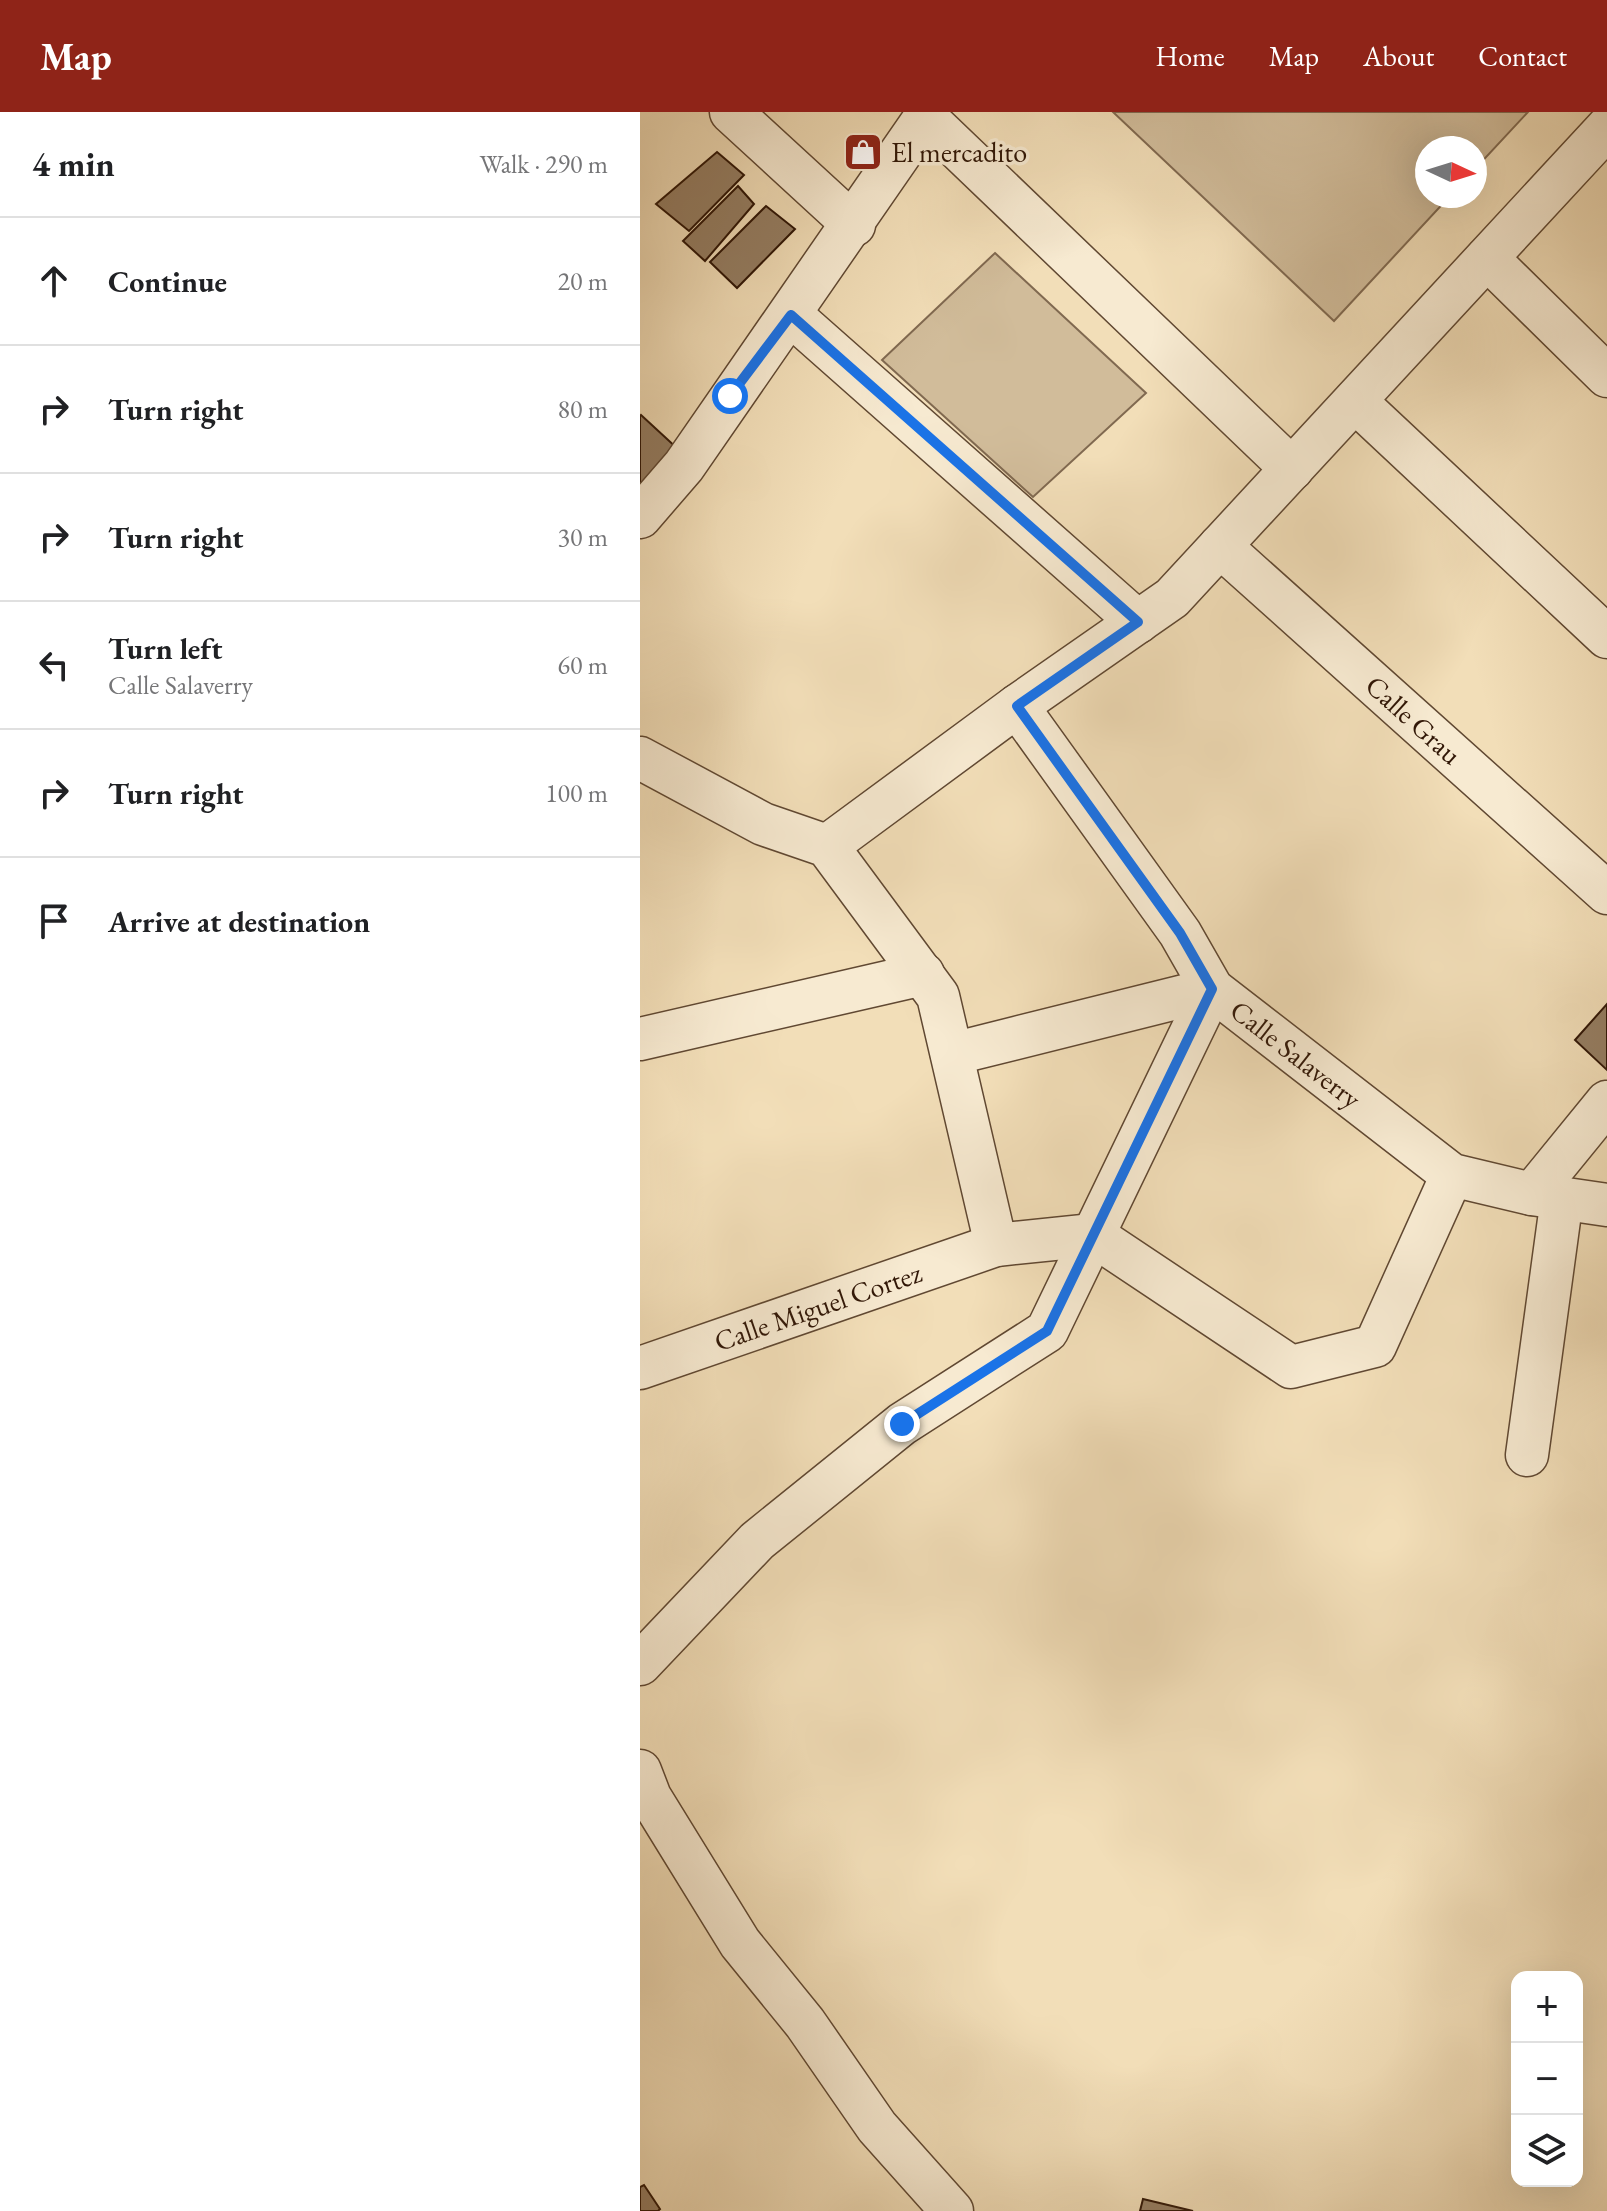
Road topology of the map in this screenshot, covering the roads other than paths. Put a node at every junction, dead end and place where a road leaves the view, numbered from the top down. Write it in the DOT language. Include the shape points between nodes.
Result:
graph roads {
  1 [pos="731,112"];
  2 [pos="927,114"];
  3 [pos="1604,138"];
  4 [pos="854,225"];
  5 [pos="1487,258"];
  6 [pos="791,315"];
  7 [pos="1607,376"];
  8 [pos="1355,401"];
  9 [pos="1292,469"];
  10 [pos="640,517"];
  11 [pos="1220,546"];
  12 [pos="1138,622"];
  13 [pos="1607,637"];
  14 [pos="1017,706"];
  15 [pos="643,765"];
  16 [pos="827,846"];
  17 [pos="1607,893"];
  18 [pos="923,974"];
  19 [pos="1212,989"];
  20 [pos="640,1039"];
  21 [pos="952,1054"];
  22 [pos="1607,1102"];
  23 [pos="1452,1175"];
  24 [pos="1547,1196"];
  25 [pos="1607,1205"];
  26 [pos="1093,1235"];
  27 [pos="996,1245"];
  28 [pos="640,1368"];
  29 [pos="1527,1455"];
  30 [pos="640,1664"];
  31 [pos="640,1771"];
  32 [pos="952,2211"];
  1 -- 4 [label="street"];
  2 -- 4 [label="street"];
  2 -- 9 [label="street"];
  3 -- 5 [label="street"];
  4 -- 6 [label="street"];
  5 -- 7 [label="street"];
  5 -- 8 [label="street"];
  6 -- 10 [label="street" via="684,466"];
  6 -- 12 [label="street"];
  8 -- 9 [label="street"];
  8 -- 13 [label="street"];
  9 -- 11 [label="street"];
  11 -- 12 [label="street" via="1172,598"];
  11 -- 17 [label="street, Calle Grau"];
  12 -- 14 [label="street"];
  14 -- 16 [label="street"];
  14 -- 19 [label="street, Calle Salaverry" via="1180,933"];
  15 -- 16 [label="street" via="763,824"];
  16 -- 18 [label="street"];
  18 -- 20 [label="street"];
  18 -- 21 [label="street" via="938,996"];
  19 -- 21 [label="street"];
  19 -- 23 [label="street, Calle Salaverry"];
  19 -- 26 [label="street"];
  21 -- 27 [label="street"];
  22 -- 24 [label="street"];
  23 -- 24 [label="street, Calle Salaverry"];
  23 -- 26 [label="street" via="1375,1346 1291,1367"];
  24 -- 25 [label="street, Calle Salaverry"];
  24 -- 29 [label="street"];
  26 -- 27 [label="street, Calle Miguel Cortez"];
  26 -- 30 [label="street" via="1047,1331 902,1424 757,1541"];
  27 -- 28 [label="street, Calle Miguel Cortez"];
  31 -- 32 [label="street" via="657,1809 740,1943 805,2023 877,2127"];
}
